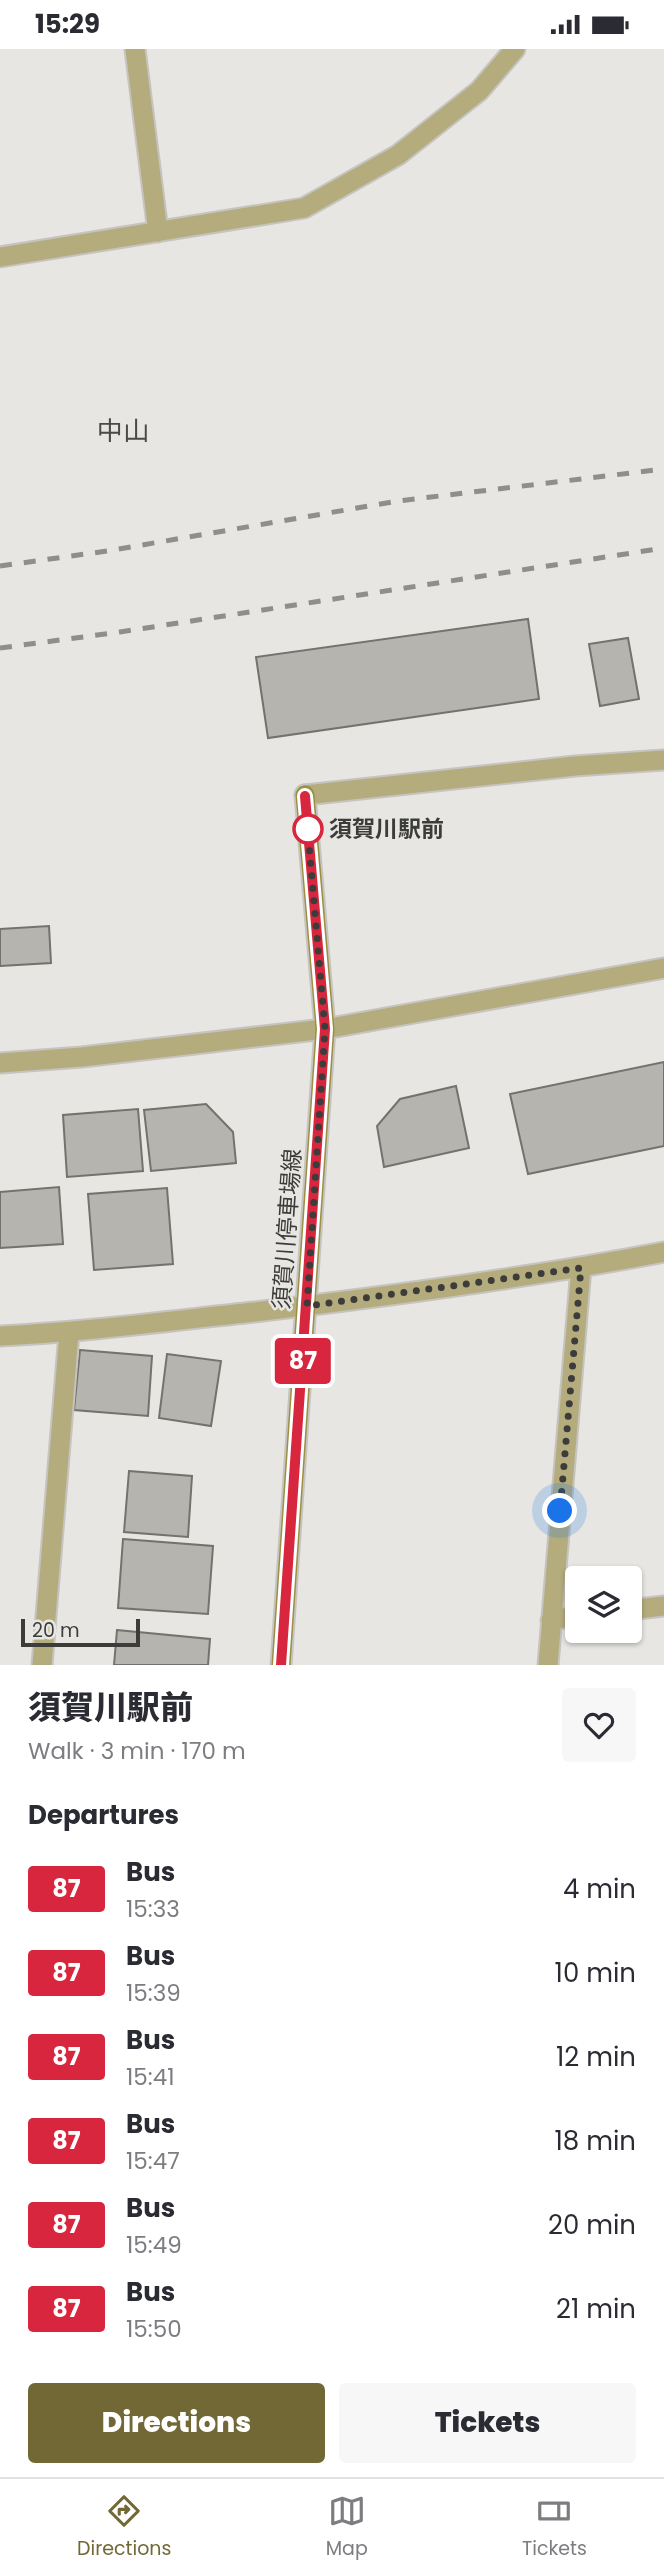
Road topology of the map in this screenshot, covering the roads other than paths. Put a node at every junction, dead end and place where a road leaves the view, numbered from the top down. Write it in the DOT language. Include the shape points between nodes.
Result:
graph roads {
  1 [pos="135,49"];
  2 [pos="515,49"];
  3 [pos="158,232"];
  4 [pos="0,257"];
  5 [pos="664,760"];
  6 [pos="305,796"];
  7 [pos="664,968"];
  8 [pos="325,1029"];
  9 [pos="0,1063"];
  10 [pos="664,1252"];
  11 [pos="581,1268"];
  12 [pos="307,1306"];
  13 [pos="69,1333"];
  14 [pos="0,1336"];
  15 [pos="664,1606"];
  16 [pos="642,1609"];
  17 [pos="565,1618"];
  18 [pos="551,1620"];
  19 [pos="42,1665"];
  20 [pos="281,1665"];
  21 [pos="548,1665"];
  1 -- 3 [label="street"];
  2 -- 3 [label="street" via="479,91 398,155 304,208"];
  3 -- 4 [label="street"];
  5 -- 6 [label="street"];
  6 -- 8 [label="main road, 須賀川停車場線"];
  7 -- 8 [label="street"];
  8 -- 9 [label="street"];
  8 -- 12 [label="main road, 須賀川停車場線"];
  10 -- 11 [label="street"];
  11 -- 12 [label="street"];
  11 -- 18 [label="street"];
  12 -- 13 [label="street"];
  12 -- 20 [label="main road, 須賀川停車場線"];
  13 -- 14 [label="street"];
  13 -- 19 [label="street"];
  15 -- 16 [label="street"];
  17 -- 18 [label="street"];
  18 -- 21 [label="street"];
}
